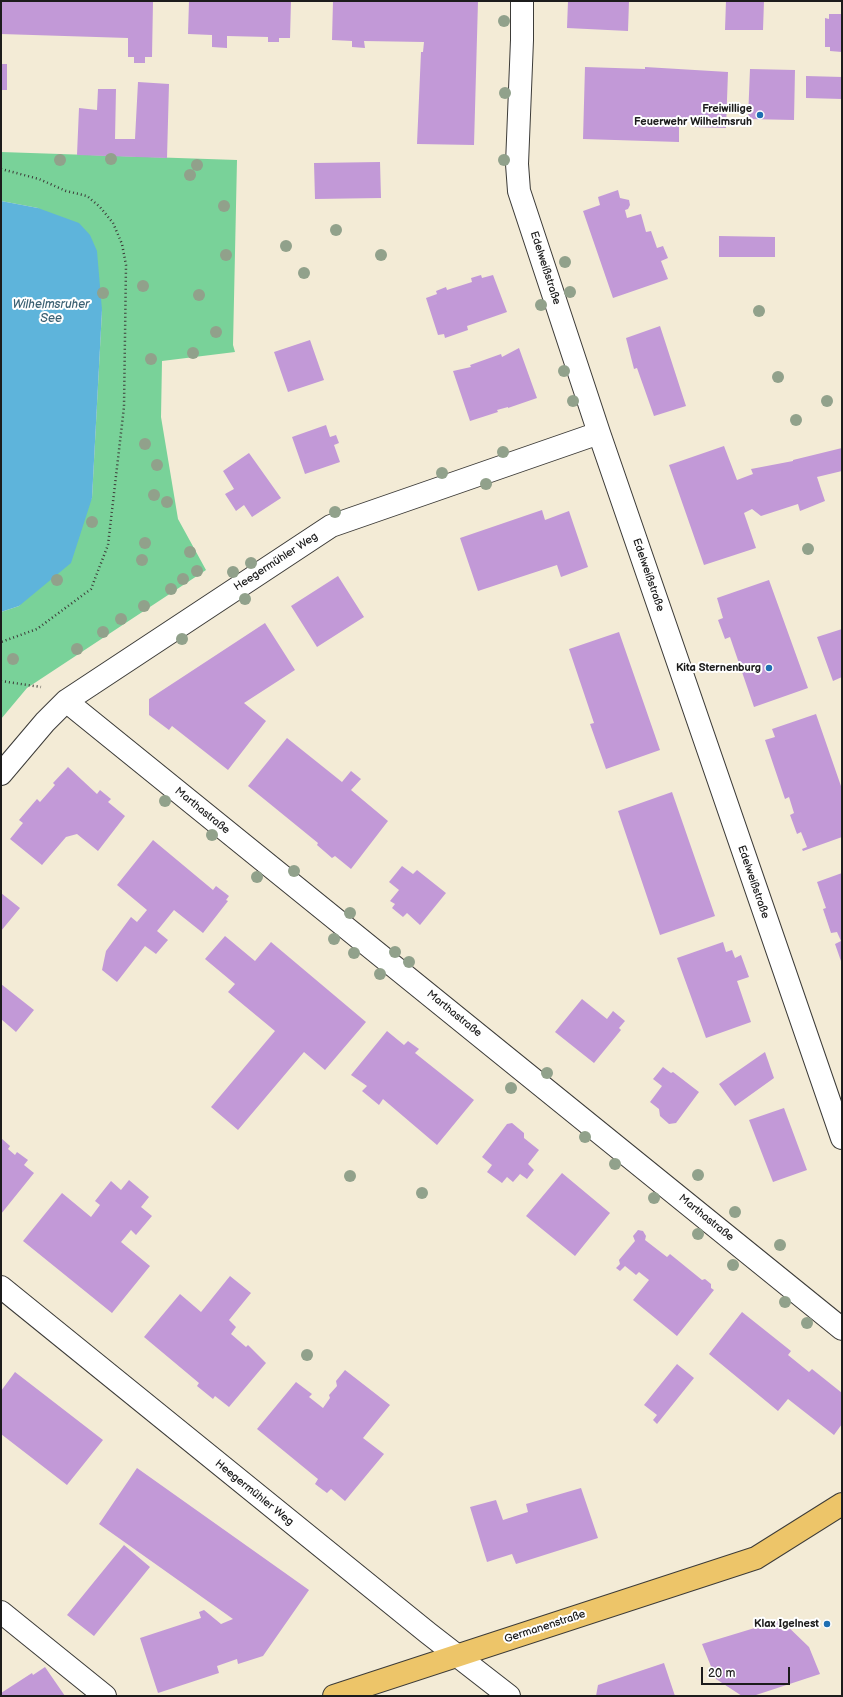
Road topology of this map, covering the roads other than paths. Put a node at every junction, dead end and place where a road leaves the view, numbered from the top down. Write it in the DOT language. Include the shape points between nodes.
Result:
graph roads {
  1 [pos="522,1"];
  2 [pos="599,433"];
  3 [pos="66,701"];
  4 [pos="1,774"];
  5 [pos="842,1138"];
  6 [pos="1,1287"];
  7 [pos="842,1329"];
  8 [pos="842,1504"];
  9 [pos="1,1612"];
  10 [pos="457,1656"];
  11 [pos="105,1696"];
  12 [pos="334,1696"];
  13 [pos="510,1696"];
  1 -- 2 [label="street, Edelweißstraße" via="517,164 519,191"];
  2 -- 3 [label="street, Heegermühler Weg" via="331,526"];
  2 -- 5 [label="street, Edelweißstraße"];
  3 -- 4 [label="street, Heegermühler Weg" via="44,722"];
  3 -- 7 [label="street, Marthastraße"];
  6 -- 10 [label="street, Heegermühler Weg"];
  8 -- 10 [label="main road, Germanenstraße" via="756,1558"];
  9 -- 11 [label="street"];
  10 -- 12 [label="main road, Germanenstraße"];
  10 -- 13 [label="street, Heegermühler Weg"];
}
